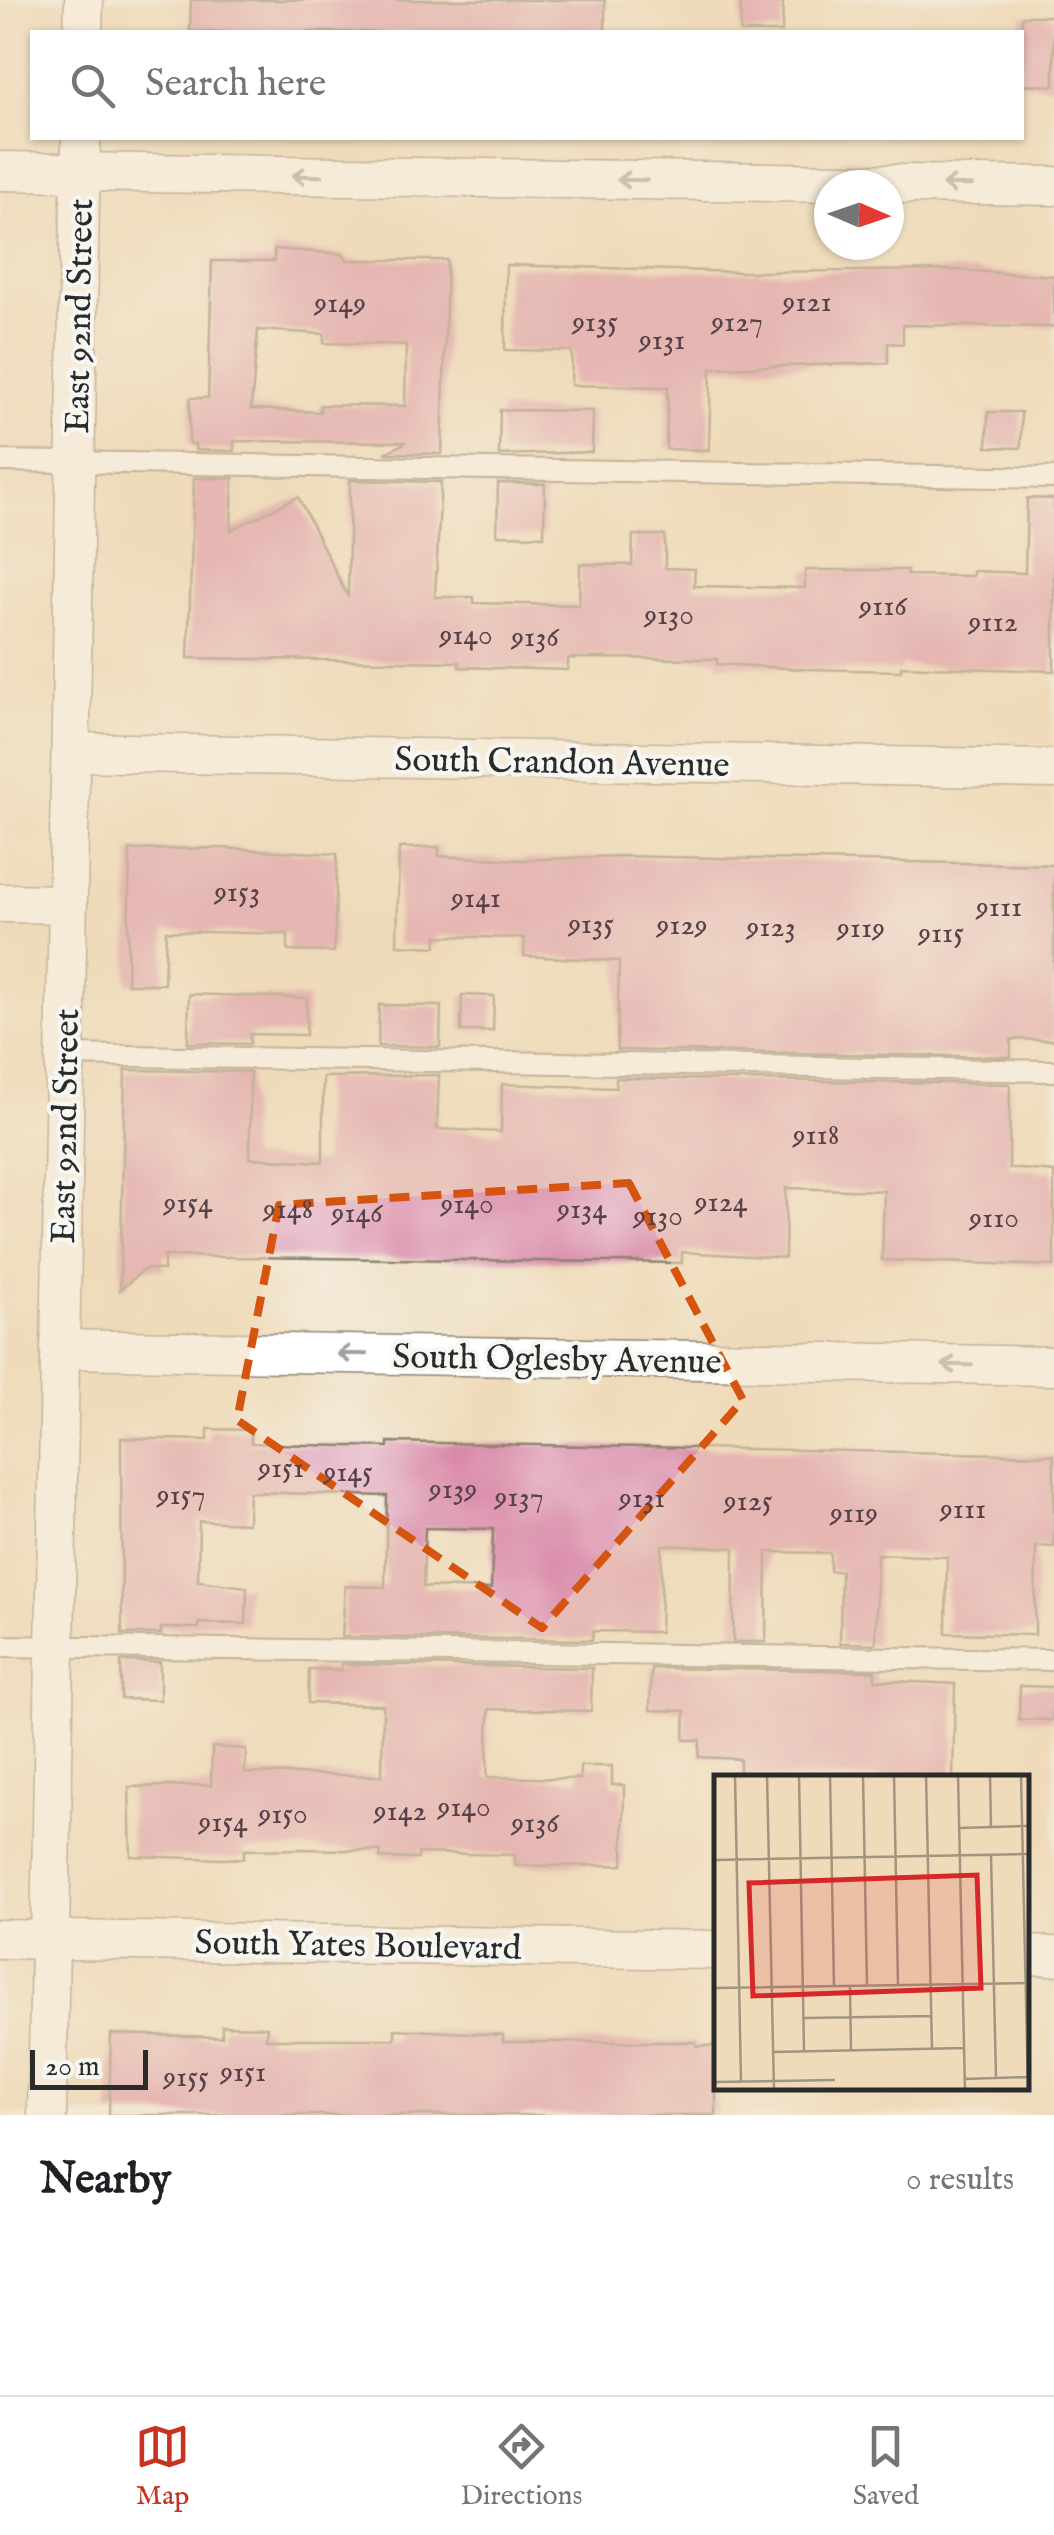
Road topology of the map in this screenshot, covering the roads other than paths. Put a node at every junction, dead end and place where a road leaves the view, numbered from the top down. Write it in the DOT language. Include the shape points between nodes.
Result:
graph roads {
  1 [pos="84,0"];
  2 [pos="83,30"];
  3 [pos="81,155"];
  4 [pos="0,171"];
  5 [pos="1054,186"];
  6 [pos="0,461"];
  7 [pos="76,462"];
  8 [pos="1054,478"];
  9 [pos="70,752"];
  10 [pos="1054,769"];
  11 [pos="0,903"];
  12 [pos="68,904"];
  13 [pos="65,1056"];
  14 [pos="1054,1071"];
  15 [pos="60,1350"];
  16 [pos="1054,1366"];
  17 [pos="0,1646"];
  18 [pos="55,1647"];
  19 [pos="1054,1660"];
  20 [pos="0,1939"];
  21 [pos="50,1939"];
  22 [pos="714,1950"];
  23 [pos="47,2115"];
  1 -- 2 [label="street"];
  3 -- 4 [label="street"];
  5 -- 3 [label="street, one-way"];
  3 -- 7 [label="street, East 92nd Street"];
  6 -- 7 [label="lane"];
  7 -- 8 [label="lane"];
  7 -- 9 [label="street, East 92nd Street"];
  9 -- 10 [label="street, South Crandon Avenue"];
  9 -- 12 [label="street, East 92nd Street"];
  11 -- 12 [label="street"];
  12 -- 13 [label="street, East 92nd Street"];
  13 -- 14 [label="lane"];
  13 -- 15 [label="street, East 92nd Street"];
  16 -- 15 [label="street, South Oglesby Avenue, one-way"];
  15 -- 18 [label="street, East 92nd Street"];
  17 -- 18 [label="lane"];
  18 -- 19 [label="lane"];
  18 -- 21 [label="street, East 92nd Street"];
  20 -- 21 [label="street, South Yates Boulevard"];
  21 -- 22 [label="street, South Yates Boulevard"];
  21 -- 23 [label="street, East 92nd Street"];
}
